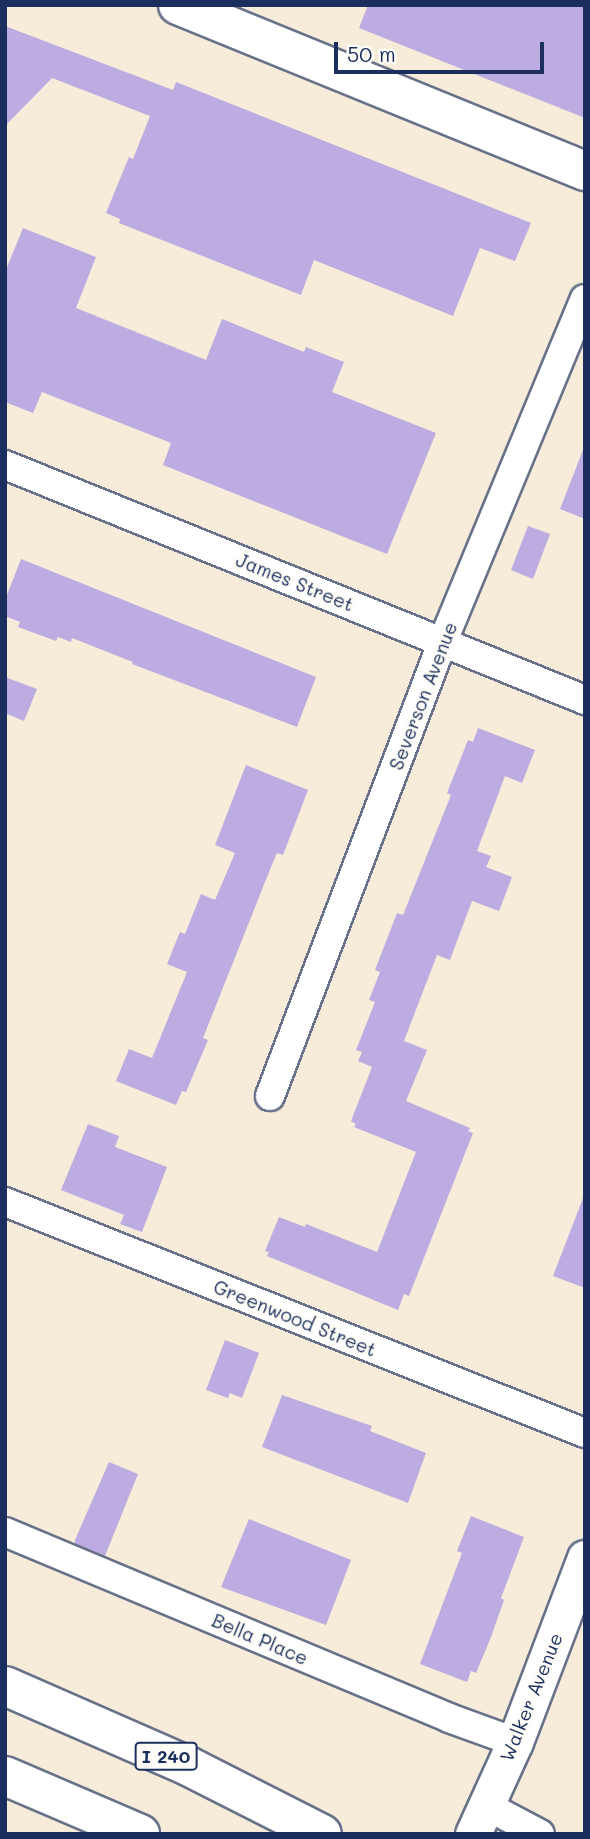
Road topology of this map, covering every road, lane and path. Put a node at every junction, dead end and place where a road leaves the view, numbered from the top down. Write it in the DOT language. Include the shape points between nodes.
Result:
graph roads {
  1 [pos="178,5"];
  2 [pos="585,171"];
  3 [pos="585,299"];
  4 [pos="5,465"];
  5 [pos="443,641"];
  6 [pos="585,700"];
  7 [pos="270,1096"];
  8 [pos="5,1202"];
  9 [pos="585,1433"];
  10 [pos="5,1532"];
  11 [pos="585,1558"];
  12 [pos="5,1686"];
  13 [pos="515,1742"];
  14 [pos="5,1776"];
  15 [pos="479,1820"];
  16 [pos="140,1834"];
  17 [pos="322,1834"];
  18 [pos="540,1834"];
  1 -- 2 [label="main road"];
  3 -- 5 [label="street, Severson Avenue"];
  4 -- 5 [label="street, James Street"];
  5 -- 6 [label="street, James Street"];
  5 -- 7 [label="street, Severson Avenue"];
  8 -- 9 [label="street, Greenwood Street"];
  10 -- 13 [label="street, Bella Place"];
  11 -- 13 [label="street, Walker Avenue"];
  12 -- 17 [label="main road, I 240" via="188,1766"];
  13 -- 15 [label="street, Walker Avenue"];
  14 -- 16 [label="main road"];
  15 -- 18 [label="street"];
}
